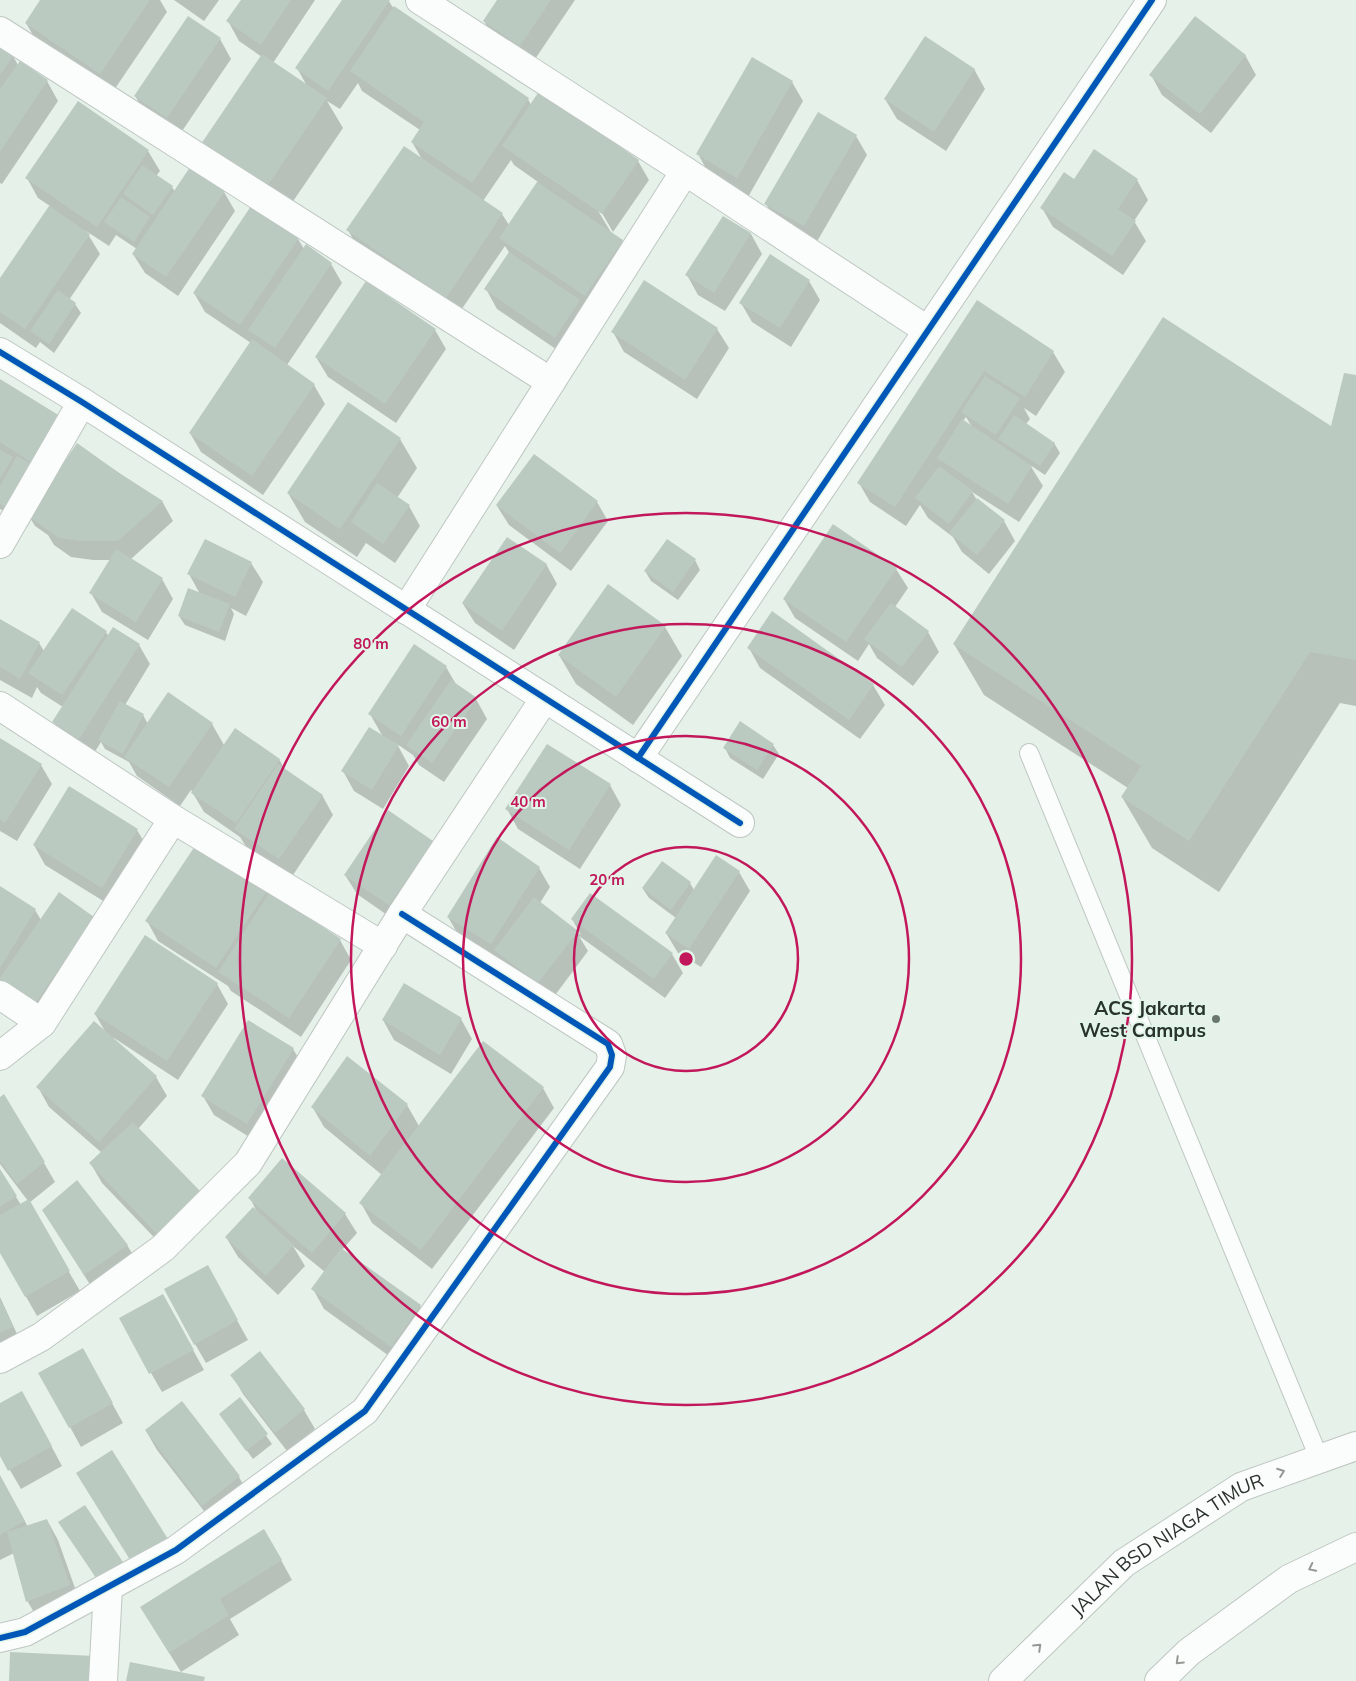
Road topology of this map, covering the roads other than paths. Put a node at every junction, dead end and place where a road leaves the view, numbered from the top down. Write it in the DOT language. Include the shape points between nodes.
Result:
graph roads {
  1 [pos="420,0"];
  2 [pos="1152,0"];
  3 [pos="0,30"];
  4 [pos="686,171"];
  5 [pos="927,330"];
  6 [pos="0,352"];
  7 [pos="551,382"];
  8 [pos="82,402"];
  9 [pos="0,544"];
  10 [pos="406,610"];
  11 [pos="545,698"];
  12 [pos="0,706"];
  13 [pos="1029,753"];
  14 [pos="638,758"];
  15 [pos="173,819"];
  16 [pos="740,823"];
  17 [pos="402,914"];
  18 [pos="382,946"];
  19 [pos="0,995"];
  20 [pos="42,1023"];
  21 [pos="0,1056"];
  22 [pos="0,1360"];
  23 [pos="1356,1446"];
  24 [pos="1319,1458"];
  25 [pos="1356,1547"];
  26 [pos="108,1588"];
  27 [pos="0,1638"];
  28 [pos="103,1681"];
  29 [pos="1003,1681"];
  30 [pos="1159,1681"];
  1 -- 4 [label="street"];
  2 -- 5 [label="street"];
  3 -- 7 [label="street"];
  4 -- 5 [label="street"];
  4 -- 7 [label="street"];
  5 -- 14 [label="street"];
  6 -- 8 [label="street"];
  7 -- 10 [label="street"];
  8 -- 9 [label="street"];
  8 -- 10 [label="street"];
  10 -- 11 [label="street"];
  11 -- 14 [label="street"];
  11 -- 17 [label="street"];
  12 -- 15 [label="street"];
  13 -- 24 [label="lane"];
  14 -- 16 [label="street"];
  15 -- 18 [label="street"];
  15 -- 20 [label="street"];
  17 -- 18 [label="street"];
  17 -- 26 [label="street" via="608,1044 612,1055 610,1067 365,1411 176,1550"];
  18 -- 22 [label="street" via="248,1163 163,1248 41,1337"];
  19 -- 20 [label="street"];
  20 -- 21 [label="street"];
  23 -- 24 [label="street, JALAN BSD NIAGA TIMUR"];
  29 -- 24 [label="street, JALAN BSD NIAGA TIMUR, one-way" via="1124,1563 1241,1487"];
  25 -- 30 [label="street, one-way" via="1289,1579 1189,1652"];
  26 -- 27 [label="street" via="25,1632"];
  26 -- 28 [label="street"];
}
